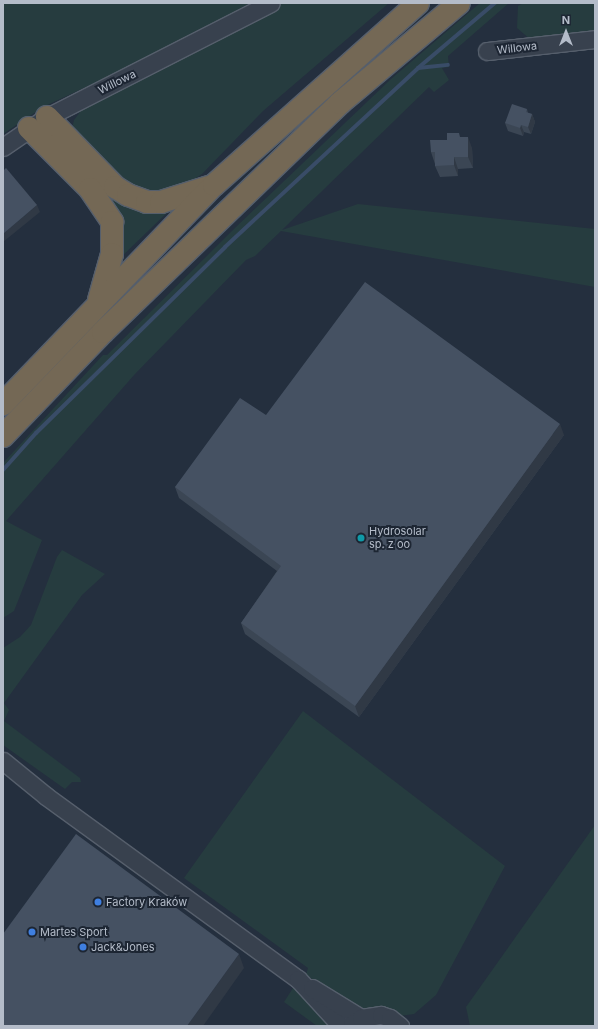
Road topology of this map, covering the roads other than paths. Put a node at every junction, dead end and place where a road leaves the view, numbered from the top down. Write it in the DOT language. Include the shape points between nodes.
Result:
graph roads {
  1 [pos="271,3"];
  2 [pos="418,3"];
  3 [pos="459,3"];
  4 [pos="595,39"];
  5 [pos="487,51"];
  6 [pos="38,123"];
  7 [pos="3,147"];
  8 [pos="214,185"];
  9 [pos="98,303"];
  10 [pos="3,404"];
  11 [pos="3,436"];
  12 [pos="3,761"];
  13 [pos="3,772"];
  14 [pos="46,796"];
  15 [pos="303,983"];
  16 [pos="356,1022"];
  17 [pos="341,1026"];
  18 [pos="400,1026"];
  1 -- 6 [label="street, Willowa"];
  2 -- 8 [label="highway"];
  3 -- 11 [label="highway" via="334,108 103,332"];
  4 -- 5 [label="street, Willowa"];
  6 -- 7 [label="street, Willowa"];
  6 -- 8 [label="highway" via="115,187 147,202 161,202"];
  6 -- 9 [label="highway" via="90,189 112,222 112,254"];
  8 -- 9 [label="highway"];
  9 -- 10 [label="highway"];
  12 -- 14 [label="street"];
  13 -- 14 [label="street"];
  14 -- 15 [label="street"];
  15 -- 16 [label="street"];
  15 -- 17 [label="street"];
  16 -- 18 [label="street" via="381,1015"];
}
